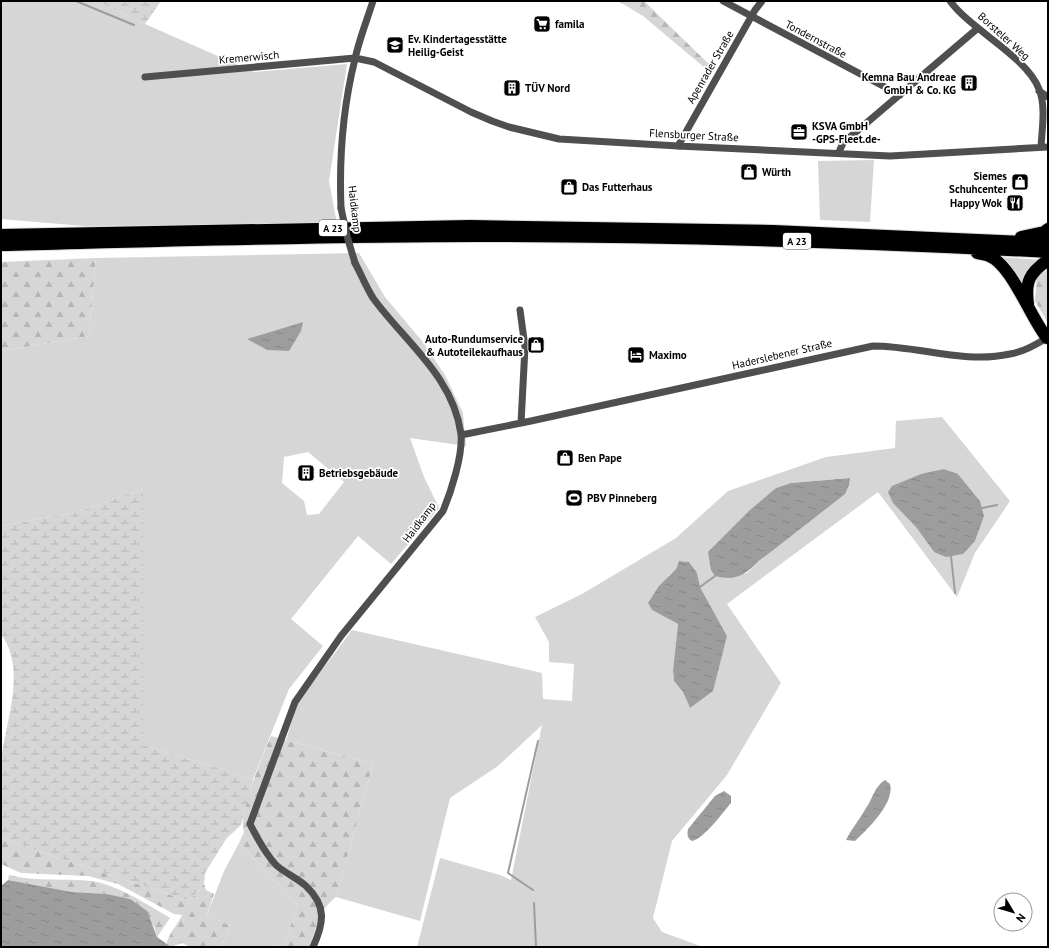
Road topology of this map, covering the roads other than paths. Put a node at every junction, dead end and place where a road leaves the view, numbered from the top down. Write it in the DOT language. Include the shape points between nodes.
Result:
graph roads {
  1 [pos="373,1"];
  2 [pos="722,1"];
  3 [pos="762,1"];
  4 [pos="950,1"];
  5 [pos="751,17"];
  6 [pos="978,28"];
  7 [pos="355,58"];
  8 [pos="145,77"];
  9 [pos="1039,91"];
  10 [pos="900,95"];
  11 [pos="1048,97"];
  12 [pos="678,146"];
  13 [pos="1045,147"];
  14 [pos="839,152"];
  15 [pos="1048,229"];
  16 [pos="1,235"];
  17 [pos="1010,241"];
  18 [pos="1048,243"];
  19 [pos="1,246"];
  20 [pos="938,246"];
  21 [pos="1048,252"];
  22 [pos="1048,260"];
  23 [pos="520,310"];
  24 [pos="1029,312"];
  25 [pos="1047,338"];
  26 [pos="522,423"];
  27 [pos="461,435"];
  28 [pos="313,947"];
  1 -- 7 [label="street, Haidkamp"];
  2 -- 5 [label="street, Tondernstraße"];
  3 -- 5 [label="street, Apenrader Straße"];
  4 -- 6 [label="street, Borsteler Weg"];
  5 -- 10 [label="street, Tondernstraße"];
  5 -- 12 [label="street, Apenrader Straße"];
  6 -- 9 [label="street, Borsteler Weg" via="1016,60"];
  6 -- 10 [label="street"];
  7 -- 8 [label="street, Kremerwisch"];
  7 -- 12 [label="street, Flensburger Straße" via="374,62 472,112 509,127 558,139"];
  7 -- 27 [label="street, Haidkamp, bridge" via="342,136 340,180 347,236 355,263 372,296 430,364 442,383 452,403"];
  9 -- 11 [label="street, Borsteler Weg"];
  9 -- 13 [label="street, Borsteler Weg"];
  10 -- 14 [label="street" via="844,143"];
  12 -- 14 [label="street, Flensburger Straße"];
  13 -- 14 [label="street, Flensburger Straße" via="890,156"];
  15 -- 17 [label="highway"];
  16 -- 17 [label="highway, A 23" via="470,226 773,231"];
  17 -- 18 [label="highway, A 23"];
  19 -- 20 [label="highway, A 23" via="473,236 663,238"];
  20 -- 21 [label="highway, A 23"];
  20 -- 24 [label="highway" via="989,256 996,260 1011,277"];
  22 -- 24 [label="highway" via="1035,269 1029,279"];
  23 -- 26 [label="street" via="525,347"];
  24 -- 25 [label="highway"];
  25 -- 26 [label="street, Haderslebener Straße" via="1011,354 975,357 873,346"];
  26 -- 27 [label="street, Haderslebener Straße"];
  27 -- 28 [label="street, Haidkamp" via="457,468 443,511 341,636 295,702 250,824 264,850 277,865 306,886 320,904 323,916"];
}
